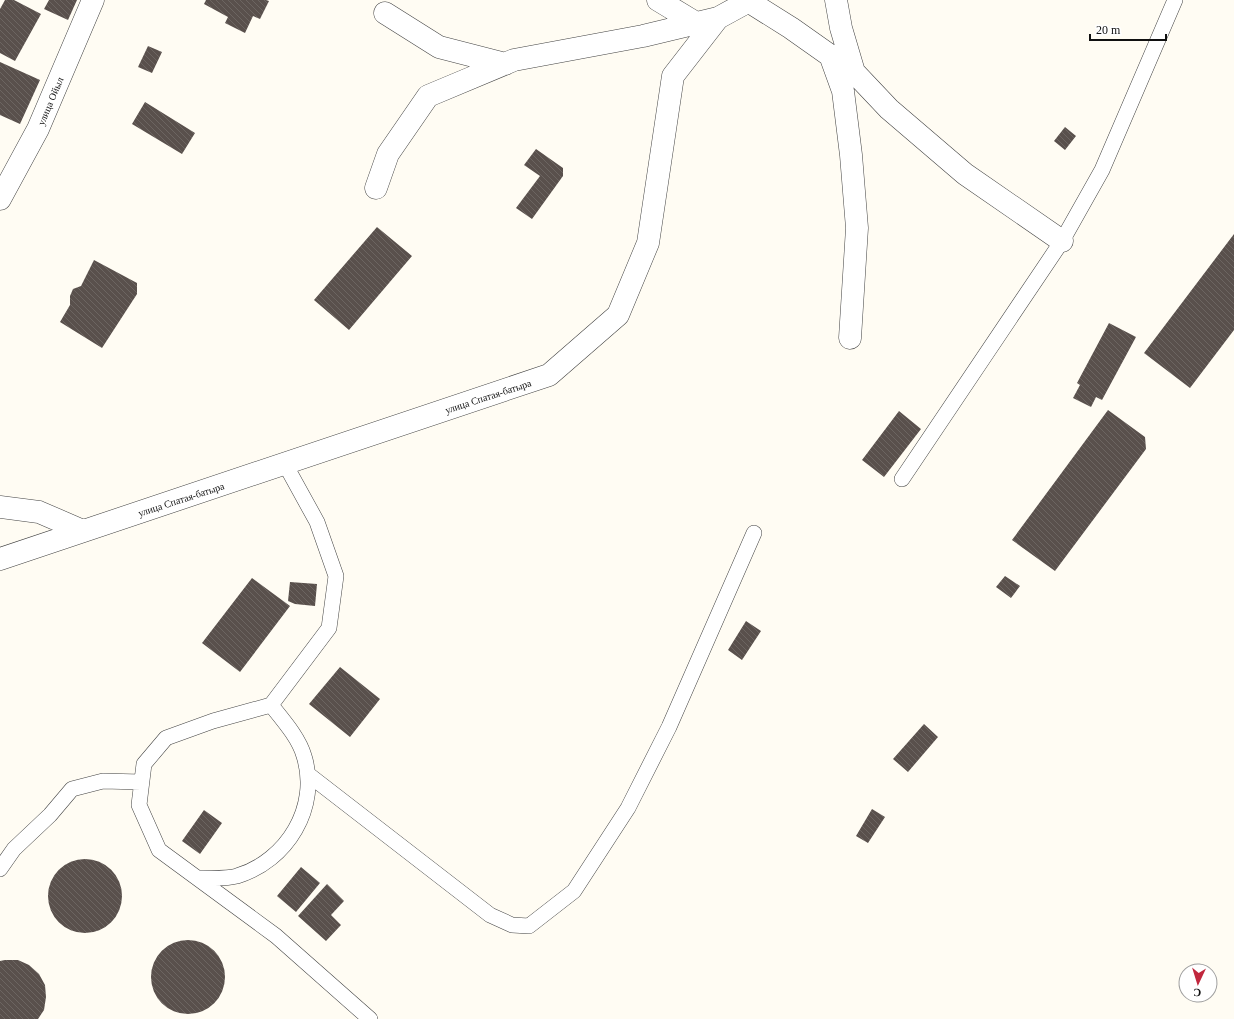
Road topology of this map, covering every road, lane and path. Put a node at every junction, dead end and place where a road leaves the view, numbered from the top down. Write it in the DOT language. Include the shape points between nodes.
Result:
graph roads {
  1 [pos="93,0"];
  2 [pos="658,0"];
  3 [pos="836,0"];
  4 [pos="1175,0"];
  5 [pos="749,1"];
  6 [pos="385,13"];
  7 [pos="718,18"];
  8 [pos="696,23"];
  9 [pos="830,55"];
  10 [pos="505,64"];
  11 [pos="854,72"];
  12 [pos="376,188"];
  13 [pos="0,199"];
  14 [pos="1062,241"];
  15 [pos="850,338"];
  16 [pos="285,464"];
  17 [pos="902,479"];
  18 [pos="0,507"];
  19 [pos="83,531"];
  20 [pos="754,533"];
  21 [pos="0,559"];
  22 [pos="271,705"];
  23 [pos="309,775"];
  24 [pos="141,782"];
  25 [pos="0,869"];
  26 [pos="197,878"];
  27 [pos="370,1019"];
  1 -- 13 [label="street, улица Ойыл" via="38,129"];
  2 -- 8 [label="street"];
  3 -- 11 [label="street"];
  4 -- 14 [label="lane" via="1102,170"];
  5 -- 7 [label="street, улица Спатая-батыра"];
  5 -- 9 [label="street"];
  6 -- 10 [label="street" via="439,47"];
  7 -- 8 [label="street"];
  7 -- 16 [label="street, улица Спатая-батыра" via="673,76 648,243 618,315 549,376"];
  8 -- 10 [label="street" via="643,36 514,60"];
  9 -- 11 [label="street"];
  9 -- 15 [label="street" via="843,91 857,228"];
  10 -- 12 [label="street" via="428,96 388,154"];
  11 -- 14 [label="street" via="889,109 965,174"];
  14 -- 17 [label="lane"];
  16 -- 19 [label="street, улица Спатая-батыра"];
  16 -- 22 [label="lane" via="317,522 336,576 329,628"];
  18 -- 19 [label="street" via="39,512"];
  19 -- 21 [label="street, улица Спатая-батыра"];
  20 -- 23 [label="lane" via="669,727 628,808 574,891 529,926 512,925 490,915"];
  22 -- 23 [label="lane" via="292,732 304,755"];
  22 -- 24 [label="lane" via="166,738 144,764"];
  23 -- 26 [label="lane" via="307,796 298,826 282,849 263,865 236,877"];
  24 -- 25 [label="lane" via="103,781 72,789 50,815 14,849"];
  24 -- 26 [label="lane" via="139,805 159,850"];
  26 -- 27 [label="lane" via="276,936"];
}
